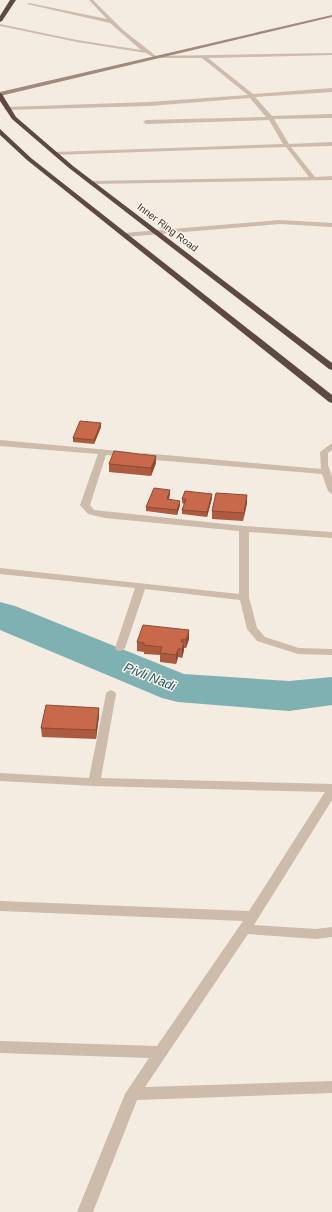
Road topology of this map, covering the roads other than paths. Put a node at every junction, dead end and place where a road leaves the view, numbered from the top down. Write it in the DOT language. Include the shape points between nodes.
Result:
graph roads {
  1 [pos="13,0"];
  2 [pos="91,0"];
  3 [pos="29,4"];
  4 [pos="332,16"];
  5 [pos="0,20"];
  6 [pos="112,22"];
  7 [pos="0,25"];
  8 [pos="149,53"];
  9 [pos="332,54"];
  10 [pos="155,57"];
  11 [pos="204,57"];
  12 [pos="332,90"];
  13 [pos="0,94"];
  14 [pos="251,97"];
  15 [pos="7,109"];
  16 [pos="332,116"];
  17 [pos="271,119"];
  18 [pos="146,122"];
  19 [pos="0,131"];
  20 [pos="286,144"];
  21 [pos="332,144"];
  22 [pos="56,154"];
  23 [pos="313,178"];
  24 [pos="332,178"];
  25 [pos="92,183"];
  26 [pos="332,226"];
  27 [pos="155,231"];
  28 [pos="124,234"];
  29 [pos="332,367"];
  30 [pos="332,400"];
  31 [pos="0,443"];
  32 [pos="332,446"];
  33 [pos="103,452"];
  34 [pos="327,472"];
  35 [pos="332,491"];
  36 [pos="244,529"];
  37 [pos="332,535"];
  38 [pos="0,571"];
  39 [pos="141,586"];
  40 [pos="244,597"];
  41 [pos="120,648"];
  42 [pos="332,652"];
  43 [pos="111,694"];
  44 [pos="0,777"];
  45 [pos="94,782"];
  46 [pos="332,789"];
  47 [pos="0,906"];
  48 [pos="254,916"];
  49 [pos="245,929"];
  50 [pos="332,932"];
  51 [pos="0,1047"];
  52 [pos="161,1052"];
  53 [pos="332,1087"];
  54 [pos="132,1094"];
  55 [pos="86,1212"];
  1 -- 5 [label="highway"];
  2 -- 6 [label="street"];
  3 -- 6 [label="street"];
  4 -- 10 [label="street"];
  6 -- 8 [label="street"];
  7 -- 8 [label="street"];
  8 -- 10 [label="street"];
  9 -- 11 [label="street"];
  10 -- 11 [label="street"];
  10 -- 13 [label="street"];
  11 -- 14 [label="street" via="247,90"];
  12 -- 14 [label="street"];
  13 -- 15 [label="highway, Inner Ring Road"];
  14 -- 15 [label="street"];
  14 -- 17 [label="street"];
  15 -- 22 [label="highway, Inner Ring Road"];
  16 -- 17 [label="street"];
  17 -- 18 [label="street"];
  17 -- 20 [label="street"];
  19 -- 28 [label="highway" via="29,159"];
  20 -- 21 [label="street"];
  20 -- 22 [label="street"];
  20 -- 23 [label="street"];
  22 -- 25 [label="highway, Inner Ring Road"];
  23 -- 24 [label="street"];
  23 -- 25 [label="street"];
  25 -- 27 [label="highway, Inner Ring Road"];
  26 -- 27 [label="street" via="280,222"];
  27 -- 28 [label="street"];
  27 -- 29 [label="highway, Inner Ring Road"];
  28 -- 30 [label="highway"];
  31 -- 33 [label="street"];
  32 -- 34 [label="street" via="324,452"];
  33 -- 34 [label="street"];
  33 -- 36 [label="street" via="85,505 91,512"];
  34 -- 35 [label="street"];
  36 -- 37 [label="street"];
  36 -- 40 [label="street"];
  38 -- 39 [label="street"];
  39 -- 40 [label="street"];
  39 -- 41 [label="street"];
  40 -- 42 [label="street" via="252,629 261,639 298,651"];
  43 -- 45 [label="street"];
  44 -- 45 [label="street"];
  45 -- 46 [label="street"];
  46 -- 48 [label="street"];
  47 -- 48 [label="street"];
  48 -- 49 [label="street"];
  49 -- 50 [label="street" via="316,934"];
  49 -- 52 [label="street"];
  51 -- 52 [label="street"];
  52 -- 54 [label="street"];
  53 -- 54 [label="street"];
  54 -- 55 [label="street"];
}
